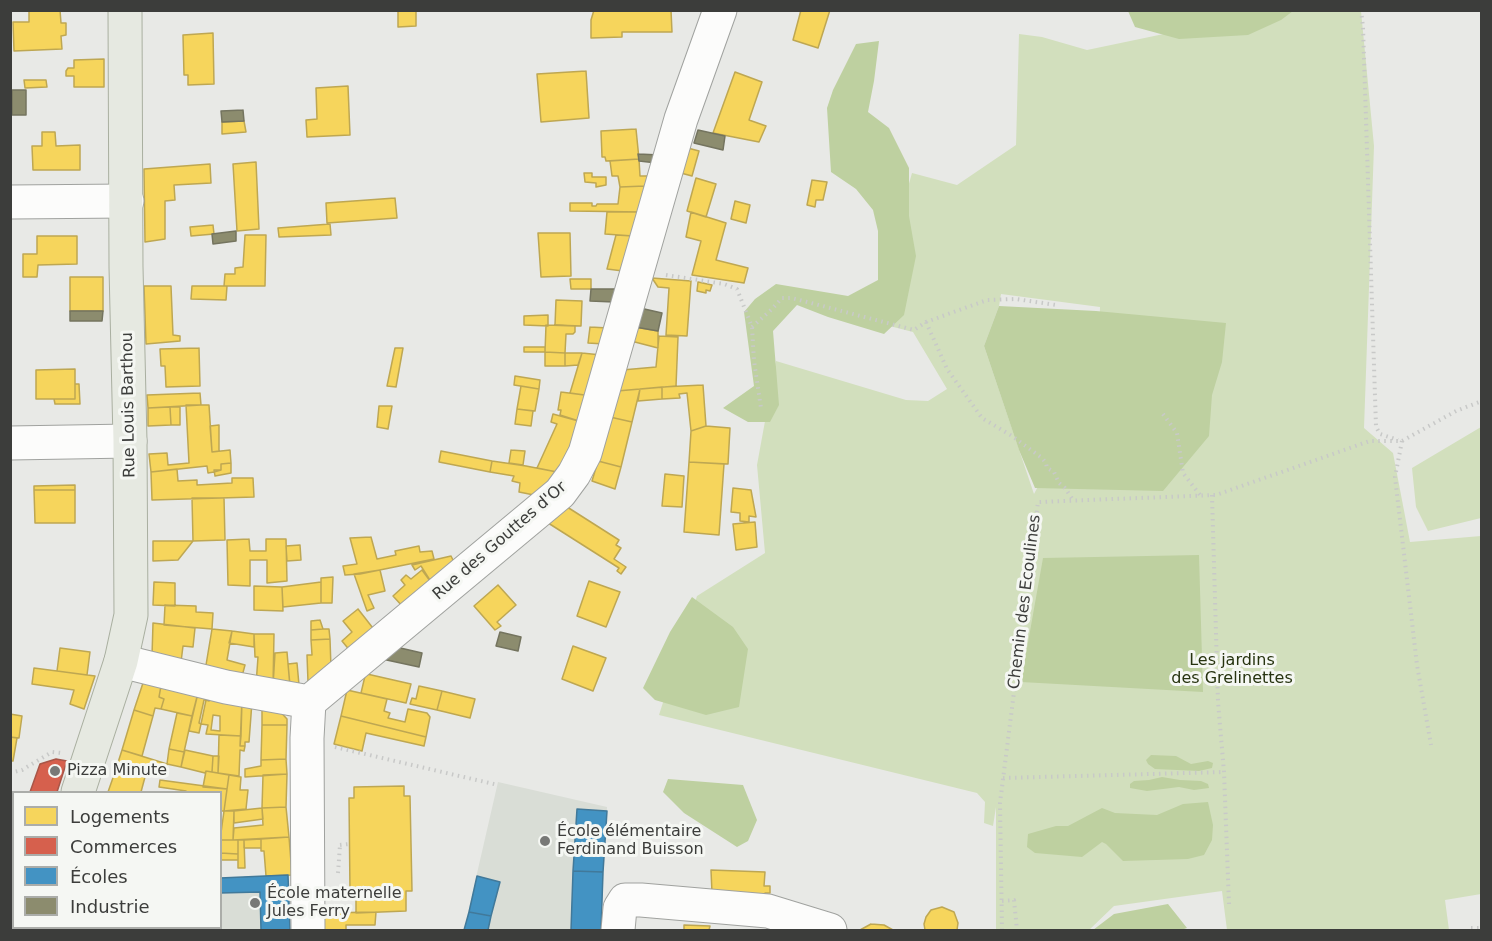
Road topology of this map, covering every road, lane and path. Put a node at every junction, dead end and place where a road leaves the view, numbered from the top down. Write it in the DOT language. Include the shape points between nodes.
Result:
graph roads {
  1 [pos="125,10"];
  2 [pos="720,10"];
  3 [pos="1361,10"];
  4 [pos="127,201"];
  5 [pos="10,202"];
  6 [pos="638,271"];
  7 [pos="1056,305"];
  8 [pos="926,322"];
  9 [pos="752,327"];
  10 [pos="1482,401"];
  11 [pos="761,408"];
  12 [pos="1163,414"];
  13 [pos="130,441"];
  14 [pos="1402,441"];
  15 [pos="10,443"];
  16 [pos="1212,495"];
  17 [pos="1201,496"];
  18 [pos="1073,500"];
  19 [pos="121,661"];
  20 [pos="309,702"];
  21 [pos="307,738"];
  22 [pos="1431,745"];
  23 [pos="89,759"];
  24 [pos="10,772"];
  25 [pos="1224,772"];
  26 [pos="1003,778"];
  27 [pos="498,785"];
  28 [pos="78,791"];
  29 [pos="337,844"];
  30 [pos="349,844"];
  31 [pos="1002,901"];
  32 [pos="1229,904"];
  33 [pos="1471,928"];
  34 [pos="1482,928"];
  35 [pos="308,930"];
  36 [pos="618,930"];
  37 [pos="830,930"];
  38 [pos="1002,930"];
  39 [pos="1017,930"];
  1 -- 4 [label="main road, Rue Louis Barthou"];
  2 -- 6 [label="street, Rue des Gouttes d'Or" via="681,119"];
  3 -- 14 [label="path" via="1376,427 1380,434"];
  4 -- 5 [label="street"];
  4 -- 13 [label="main road, Rue Louis Barthou"];
  6 -- 9 [label="path" via="737,289"];
  6 -- 20 [label="street, Rue des Gouttes d'Or" via="585,453 560,493"];
  7 -- 8 [label="path" via="1016,299 987,300"];
  8 -- 9 [label="path" via="915,330 782,298"];
  8 -- 18 [label="path" via="947,369 982,418 1042,458"];
  9 -- 11 [label="path"];
  10 -- 14 [label="path, Chemin des Ecoulines"];
  12 -- 17 [label="path" via="1177,433 1183,473"];
  13 -- 15 [label="street"];
  13 -- 19 [label="main road, Rue Louis Barthou" via="130,615"];
  14 -- 16 [label="path, Chemin des Ecoulines" via="1370,441"];
  14 -- 22 [label="path" via="1396,488 1417,665"];
  16 -- 17 [label="path, Chemin des Ecoulines"];
  16 -- 25 [label="path"];
  17 -- 18 [label="path, Chemin des Ecoulines"];
  18 -- 26 [label="path, Chemin des Ecoulines" via="1038,502"];
  19 -- 20 [label="street" via="226,687"];
  19 -- 23 [label="main road, Rue Louis Barthou"];
  20 -- 21 [label="street"];
  21 -- 27 [label="path"];
  21 -- 35 [label="street"];
  23 -- 24 [label="path" via="52,752 22,770"];
  23 -- 28 [label="main road, Rue Louis Barthou"];
  25 -- 26 [label="path"];
  25 -- 32 [label="path"];
  26 -- 31 [label="path, Chemin des Ecoulines"];
  29 -- 30 [label="path"];
  31 -- 38 [label="path, Chemin des Ecoulines"];
  31 -- 39 [label="path" via="1014,900"];
  33 -- 34 [label="path"];
  36 -- 37 [label="street" via="620,908 625,900 768,911"];
}
